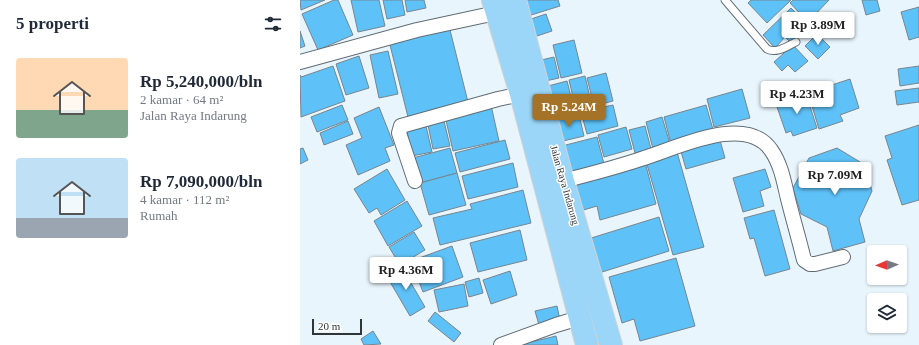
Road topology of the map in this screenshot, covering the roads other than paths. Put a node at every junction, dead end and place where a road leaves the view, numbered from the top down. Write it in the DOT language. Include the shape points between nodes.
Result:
graph roads {
  1 [pos="725,0"];
  2 [pos="516,4"];
  3 [pos="495,6"];
  4 [pos="796,42"];
  5 [pos="300,62"];
  6 [pos="521,94"];
  7 [pos="415,181"];
  8 [pos="563,181"];
  9 [pos="843,257"];
  10 [pos="594,286"];
  11 [pos="574,292"];
  12 [pos="579,318"];
  13 [pos="501,345"];
  14 [pos="587,345"];
  15 [pos="611,345"];
  1 -- 4 [label="lane" via="767,49 778,50"];
  2 -- 3 [label="street"];
  2 -- 8 [label="highway, Jalan Raya Indarung"];
  3 -- 5 [label="street"];
  3 -- 6 [label="highway, Jalan Raya Indarung"];
  6 -- 7 [label="street" via="401,126 399,133"];
  6 -- 11 [label="highway, Jalan Raya Indarung"];
  8 -- 9 [label="street" via="708,137 741,134 754,137 763,141 772,150 780,166 804,260 815,264"];
  8 -- 10 [label="highway, Jalan Raya Indarung"];
  10 -- 11 [label="highway"];
  10 -- 15 [label="highway, Jalan Raya Indarung"];
  11 -- 12 [label="highway, Jalan Raya Indarung"];
  12 -- 13 [label="street"];
  12 -- 14 [label="highway, Jalan Raya Indarung"];
}
